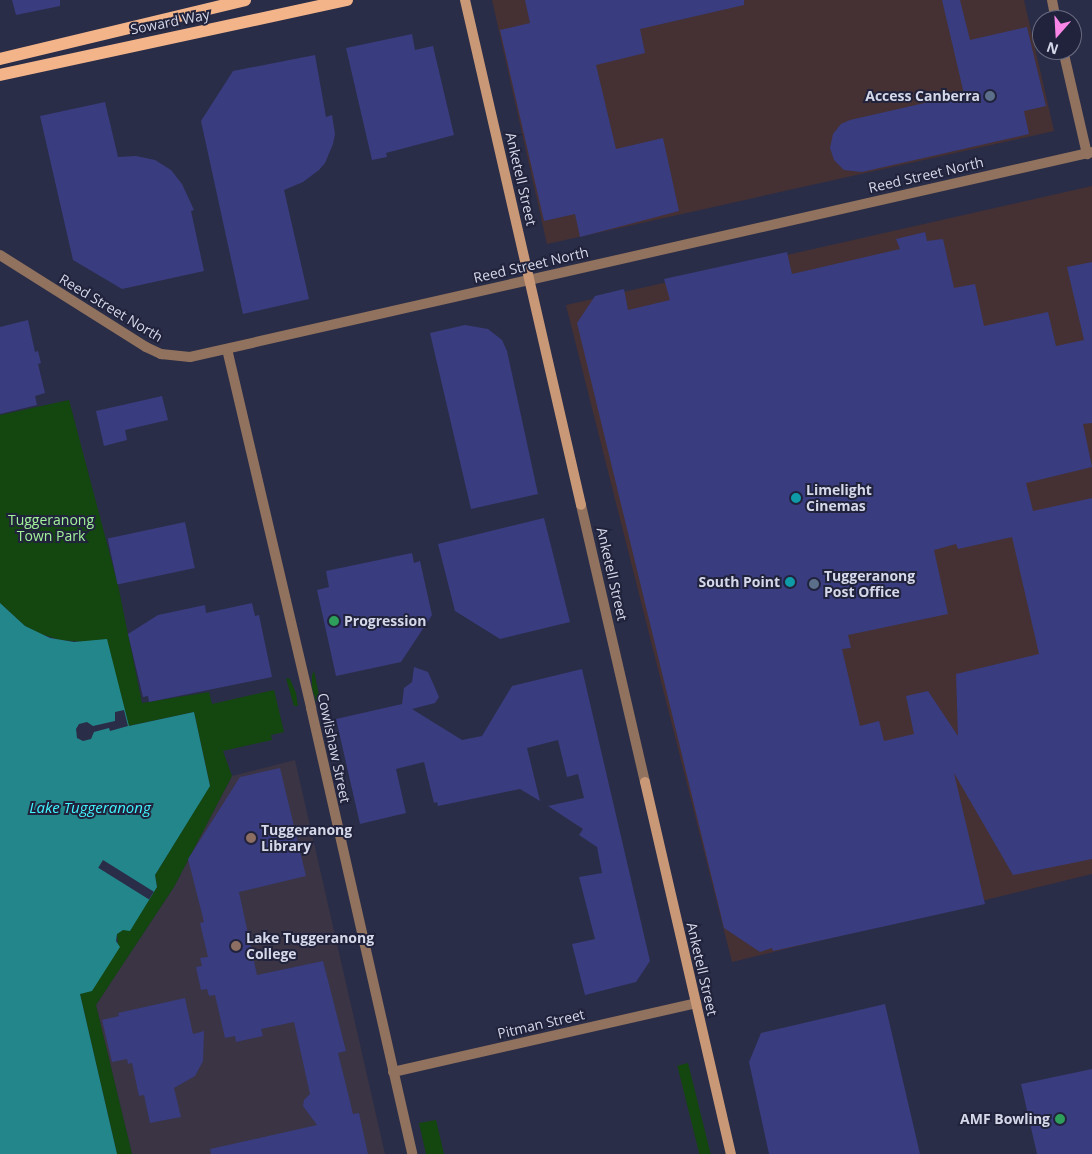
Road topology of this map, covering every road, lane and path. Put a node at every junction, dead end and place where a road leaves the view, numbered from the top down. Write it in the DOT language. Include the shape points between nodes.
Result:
graph roads {
  1 [pos="245,0"];
  2 [pos="347,0"];
  3 [pos="465,0"];
  4 [pos="0,59"];
  5 [pos="1066,60"];
  6 [pos="0,75"];
  7 [pos="1089,153"];
  8 [pos="0,255"];
  9 [pos="530,280"];
  10 [pos="227,349"];
  11 [pos="696,1003"];
  12 [pos="393,1072"];
  13 [pos="412,1154"];
  14 [pos="731,1154"];
  1 -- 4 [label="main road, Soward Way"];
  2 -- 6 [label="main road, Soward Way"];
  3 -- 9 [label="street, Anketell Street"];
  5 -- 7 [label="street"];
  7 -- 9 [label="street, Reed Street North"];
  8 -- 10 [label="street, Reed Street North" via="161,354 190,357"];
  9 -- 10 [label="street, Reed Street North"];
  9 -- 11 [label="street, Anketell Street"];
  10 -- 12 [label="street, Cowlishaw Street" via="312,708"];
  11 -- 12 [label="street, Pitman Street"];
  11 -- 14 [label="street, Anketell Street"];
  12 -- 13 [label="street, Cowlishaw Street"];
}
